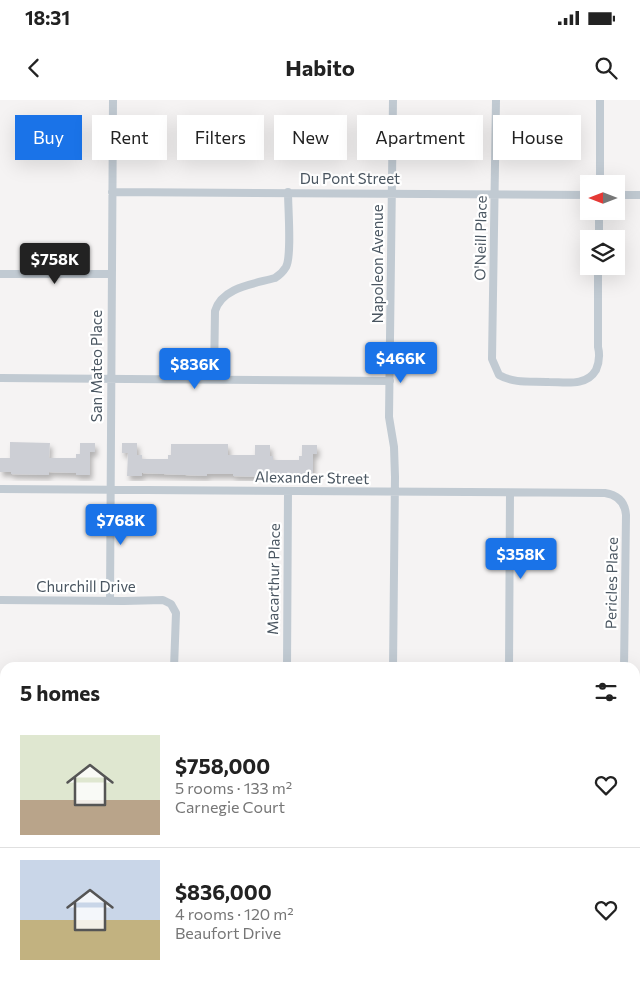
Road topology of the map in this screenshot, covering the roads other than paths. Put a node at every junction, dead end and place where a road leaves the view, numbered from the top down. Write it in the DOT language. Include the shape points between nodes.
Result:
graph roads {
  1 [pos="113,100"];
  2 [pos="393,100"];
  3 [pos="496,100"];
  4 [pos="600,100"];
  5 [pos="600,175"];
  6 [pos="112,192"];
  7 [pos="288,192"];
  8 [pos="392,193"];
  9 [pos="496,194"];
  10 [pos="580,195"];
  11 [pos="625,195"];
  12 [pos="640,195"];
  13 [pos="0,274"];
  14 [pos="111,274"];
  15 [pos="598,275"];
  16 [pos="0,378"];
  17 [pos="111,379"];
  18 [pos="214,379"];
  19 [pos="390,381"];
  20 [pos="0,488"];
  21 [pos="110,490"];
  22 [pos="288,491"];
  23 [pos="395,492"];
  24 [pos="510,493"];
  25 [pos="621,500"];
  26 [pos="0,600"];
  27 [pos="110,601"];
  28 [pos="174,662"];
  29 [pos="287,662"];
  30 [pos="393,662"];
  31 [pos="509,662"];
  32 [pos="624,662"];
  1 -- 6 [label="street, San Mateo Place"];
  2 -- 8 [label="street, Napoleon Avenue"];
  3 -- 9 [label="street, O'Neill Place"];
  4 -- 5 [label="street"];
  6 -- 7 [label="street, Du Pont Street"];
  6 -- 14 [label="street, San Mateo Place"];
  7 -- 8 [label="street, Du Pont Street"];
  7 -- 18 [label="street" via="286,267 275,278 226,293 217,303 214,311"];
  8 -- 9 [label="street, Du Pont Street"];
  8 -- 19 [label="street, Napoleon Avenue"];
  9 -- 10 [label="street, Du Pont Street"];
  9 -- 15 [label="street, O'Neill Place" via="492,359 498,375 515,382 573,383 591,376 599,358"];
  11 -- 12 [label="street"];
  13 -- 14 [label="street"];
  14 -- 17 [label="street, San Mateo Place"];
  16 -- 17 [label="street"];
  17 -- 18 [label="street"];
  17 -- 21 [label="street, San Mateo Place"];
  18 -- 19 [label="street"];
  19 -- 23 [label="street, Napoleon Avenue" via="389,417 394,447"];
  20 -- 21 [label="street, Alexander Street"];
  21 -- 22 [label="street, Alexander Street"];
  21 -- 27 [label="street, San Mateo Place"];
  22 -- 23 [label="street, Alexander Street"];
  22 -- 29 [label="street, Macarthur Place"];
  23 -- 24 [label="street, Alexander Street"];
  23 -- 30 [label="street, Napoleon Avenue"];
  24 -- 25 [label="street, Alexander Street" via="605,493 614,494"];
  24 -- 31 [label="street"];
  25 -- 32 [label="street, Pericles Place" via="626,515"];
  26 -- 27 [label="street, Churchill Drive"];
  27 -- 28 [label="street, Churchill Drive" via="155,599 170,604 176,613"];
}
